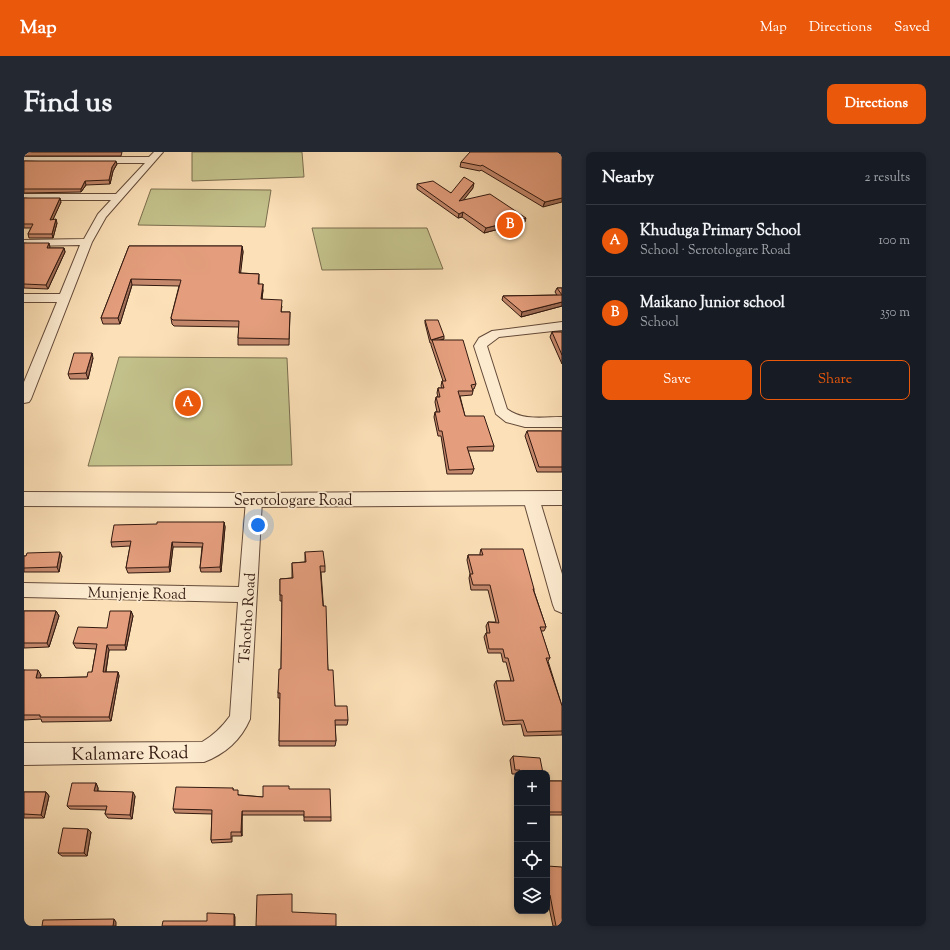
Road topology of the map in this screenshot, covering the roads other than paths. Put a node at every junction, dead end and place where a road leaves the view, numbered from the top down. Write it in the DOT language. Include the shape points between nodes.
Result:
graph roads {
  1 [pos="155,156"];
  2 [pos="24,160"];
  3 [pos="24,197"];
  4 [pos="119,197"];
  5 [pos="88,242"];
  6 [pos="24,243"];
  7 [pos="24,298"];
  8 [pos="65,298"];
  9 [pos="562,326"];
  10 [pos="24,366"];
  11 [pos="38,366"];
  12 [pos="24,399"];
  13 [pos="562,422"];
  14 [pos="531,498"];
  15 [pos="562,498"];
  16 [pos="24,499"];
  17 [pos="254,500"];
  18 [pos="24,590"];
  19 [pos="249,595"];
  20 [pos="561,597"];
  21 [pos="231,734"];
  22 [pos="24,754"];
  1 -- 2 [label="street"];
  1 -- 4 [label="street"];
  3 -- 4 [label="street"];
  4 -- 5 [label="street" via="102,216"];
  5 -- 6 [label="street"];
  5 -- 8 [label="street"];
  7 -- 8 [label="street"];
  8 -- 11 [label="street"];
  9 -- 13 [label="street" via="496,334 480,346 501,411 510,419 525,422"];
  10 -- 11 [label="street"];
  11 -- 12 [label="street"];
  14 -- 15 [label="street, Serotologare Road"];
  14 -- 17 [label="street, Serotologare Road"];
  14 -- 20 [label="street"];
  16 -- 17 [label="street, Serotologare Road"];
  17 -- 19 [label="street, Tshotho Road"];
  18 -- 19 [label="street, Munjenje Road"];
  19 -- 21 [label="street, Tshotho Road" via="240,719"];
  21 -- 22 [label="street, Kalamare Road" via="204,752"];
}
